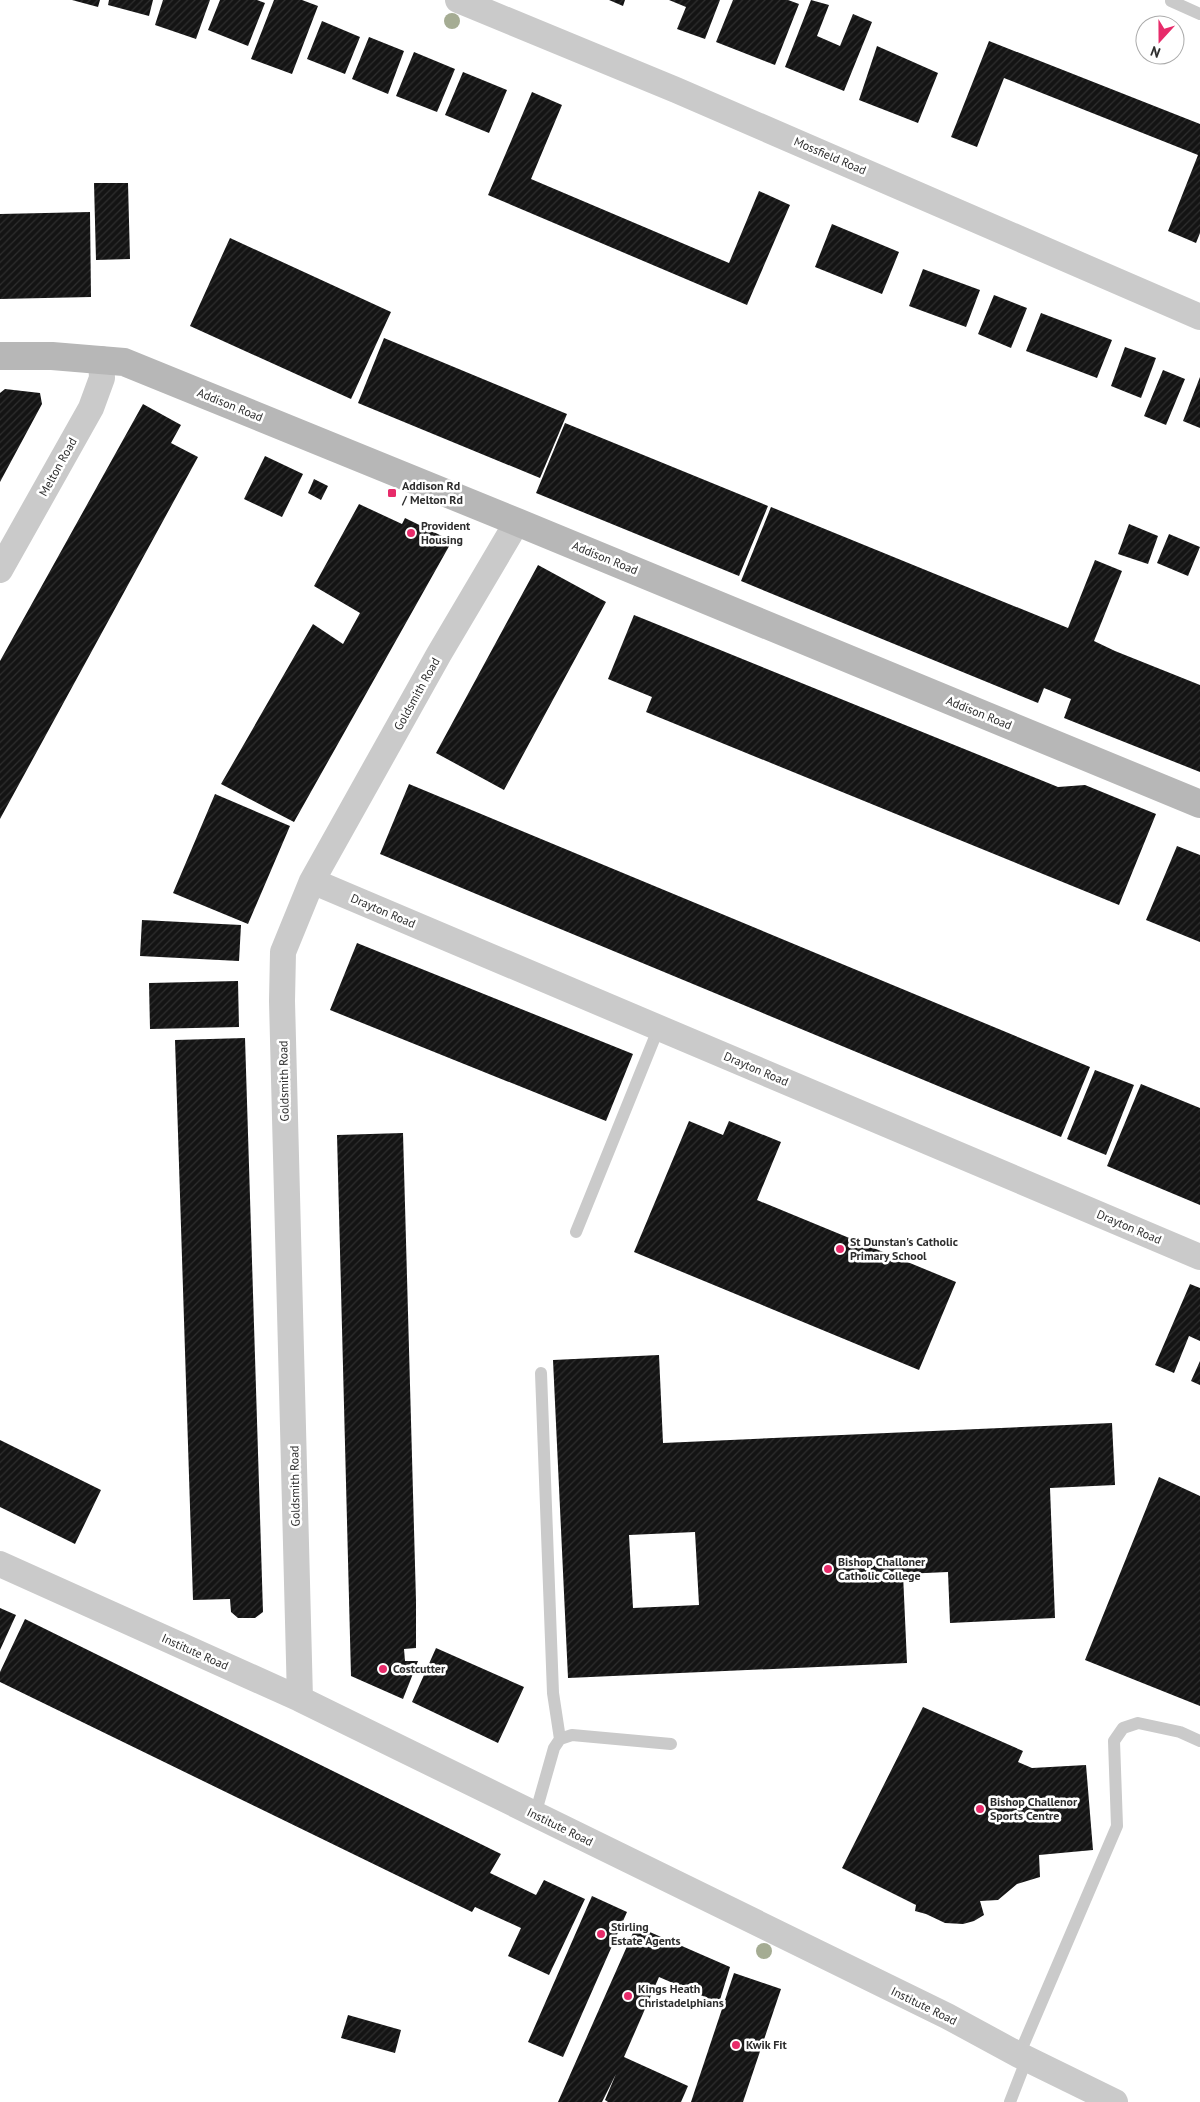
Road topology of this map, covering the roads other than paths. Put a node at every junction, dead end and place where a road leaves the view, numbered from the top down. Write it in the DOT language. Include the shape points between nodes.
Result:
graph roads {
  1 [pos="458,0"];
  2 [pos="1171,1"];
  3 [pos="1200,14"];
  4 [pos="1200,317"];
  5 [pos="0,356"];
  6 [pos="101,359"];
  7 [pos="516,522"];
  8 [pos="0,570"];
  9 [pos="1200,804"];
  10 [pos="312,881"];
  11 [pos="659,1027"];
  12 [pos="576,1232"];
  13 [pos="1200,1257"];
  14 [pos="541,1372"];
  15 [pos="0,1564"];
  16 [pos="300,1699"];
  17 [pos="560,1739"];
  18 [pos="1200,1741"];
  19 [pos="671,1744"];
  20 [pos="535,1815"];
  21 [pos="1023,2056"];
  22 [pos="1010,2102"];
  23 [pos="1115,2102"];
  1 -- 4 [label="street, Mossfield Road" via="676,90"];
  2 -- 3 [label="lane"];
  5 -- 6 [label="main road, Addison Road"];
  6 -- 7 [label="main road, Addison Road" via="124,362"];
  6 -- 8 [label="street, Melton Road" via="102,378 91,408"];
  7 -- 9 [label="main road, Addison Road"];
  7 -- 10 [label="street, Goldsmith Road"];
  10 -- 11 [label="street, Drayton Road"];
  10 -- 16 [label="street, Goldsmith Road" via="284,952 282,1001"];
  11 -- 12 [label="lane"];
  11 -- 13 [label="street, Drayton Road"];
  14 -- 17 [label="lane" via="553,1693"];
  15 -- 16 [label="street, Institute Road"];
  16 -- 20 [label="street, Institute Road"];
  17 -- 19 [label="lane" via="572,1735"];
  17 -- 20 [label="lane" via="554,1748"];
  18 -- 21 [label="lane" via="1180,1732 1138,1723 1123,1728 1114,1742 1117,1826"];
  20 -- 21 [label="street, Institute Road"];
  21 -- 22 [label="lane"];
  21 -- 23 [label="street, Institute Road"];
}
